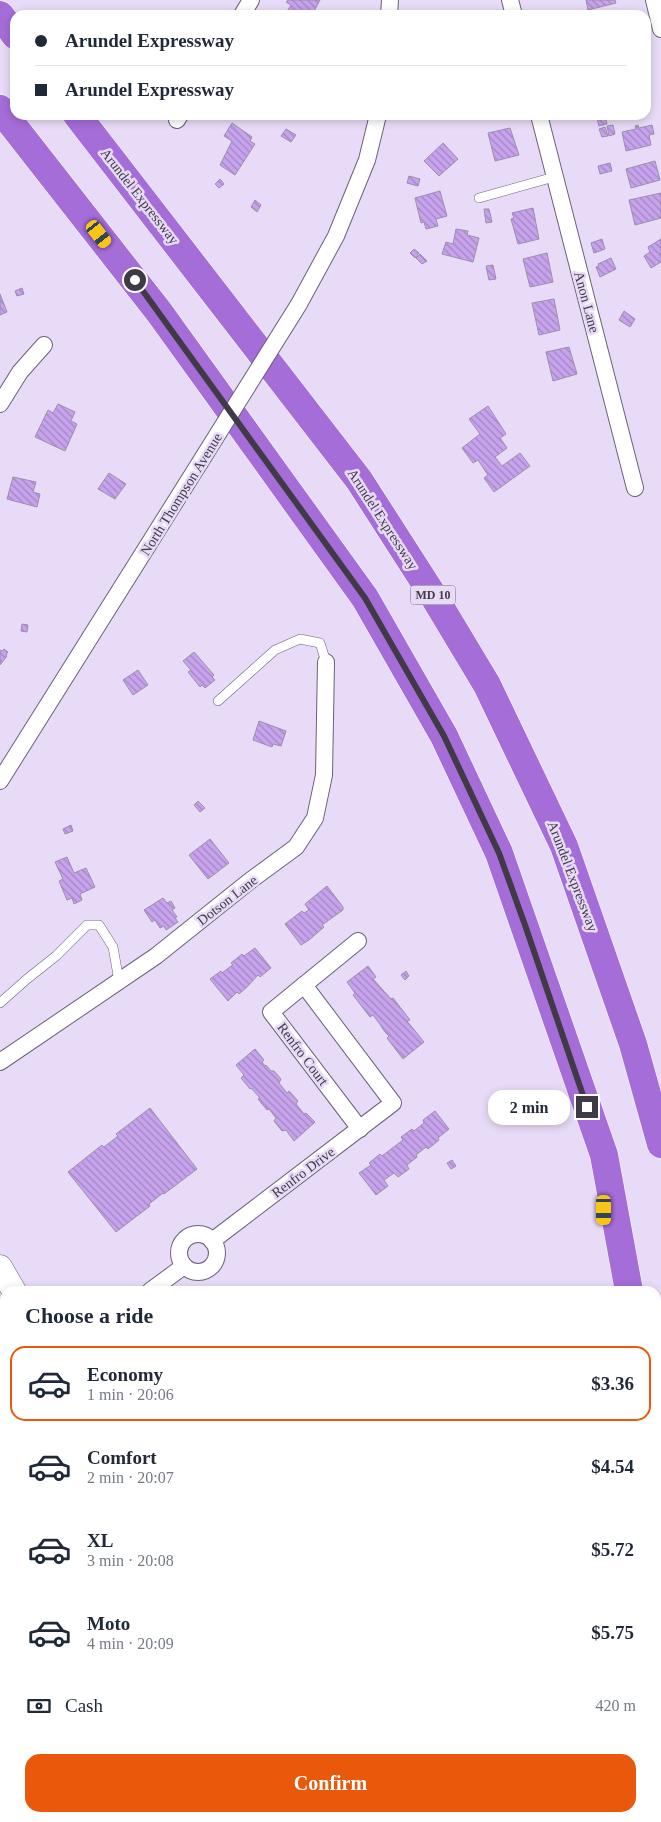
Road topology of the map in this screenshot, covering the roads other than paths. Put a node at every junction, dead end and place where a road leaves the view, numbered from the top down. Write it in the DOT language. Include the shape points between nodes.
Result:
graph roads {
  1 [pos="654,0"];
  2 [pos="0,15"];
  3 [pos="10,28"];
  4 [pos="661,29"];
  5 [pos="0,110"];
  6 [pos="81,120"];
  7 [pos="377,120"];
  8 [pos="540,120"];
  9 [pos="554,176"];
  10 [pos="479,198"];
  11 [pos="44,345"];
  12 [pos="0,404"];
  13 [pos="635,488"];
  14 [pos="326,662"];
  15 [pos="218,701"];
  16 [pos="0,781"];
  17 [pos="358,941"];
  18 [pos="120,981"];
  19 [pos="304,985"];
  20 [pos="0,1003"];
  21 [pos="1,1058"];
  22 [pos="360,1129"];
  23 [pos="661,1144"];
  24 [pos="604,1154"];
  25 [pos="212,1241"];
  26 [pos="184,1266"];
  27 [pos="0,1267"];
  28 [pos="11,1286"];
  29 [pos="157,1286"];
  30 [pos="612,1286"];
  31 [pos="628,1286"];
  1 -- 4 [label="street"];
  2 -- 3 [label="highway"];
  5 -- 24 [label="highway" via="159,312 365,598 444,736 499,853"];
  6 -- 23 [label="highway, Arundel Expressway / MD 10" via="359,480 487,685 564,846 633,1044"];
  7 -- 16 [label="street, North Thompson Avenue, bridge" via="367,160 336,236 299,304"];
  8 -- 9 [label="street, Anon Lane"];
  9 -- 10 [label="lane"];
  9 -- 13 [label="street, Anon Lane"];
  11 -- 12 [label="street" via="20,372"];
  14 -- 15 [label="lane" via="320,643 300,639 275,650"];
  14 -- 18 [label="street, Dotson Lane" via="324,774 315,818 296,847"];
  17 -- 19 [label="street, Renfro Court"];
  18 -- 20 [label="lane" via="113,947 99,925 87,925"];
  18 -- 21 [label="street, Dotson Lane"];
  19 -- 22 [label="street, Renfro Court" via="271,1012"];
  19 -- 22 [label="street, Renfro Drive" via="393,1104"];
  22 -- 25 [label="street, Renfro Drive"];
  24 -- 30 [label="highway" via="604,1247"];
  24 -- 31 [label="highway"];
  25 -- 26 [label="street" via="202,1235 190,1236 182,1244 179,1255"];
  25 -- 26 [label="street" via="217,1251 215,1263 206,1271 194,1272"];
  26 -- 29 [label="street"];
  27 -- 28 [label="main road"];
}
